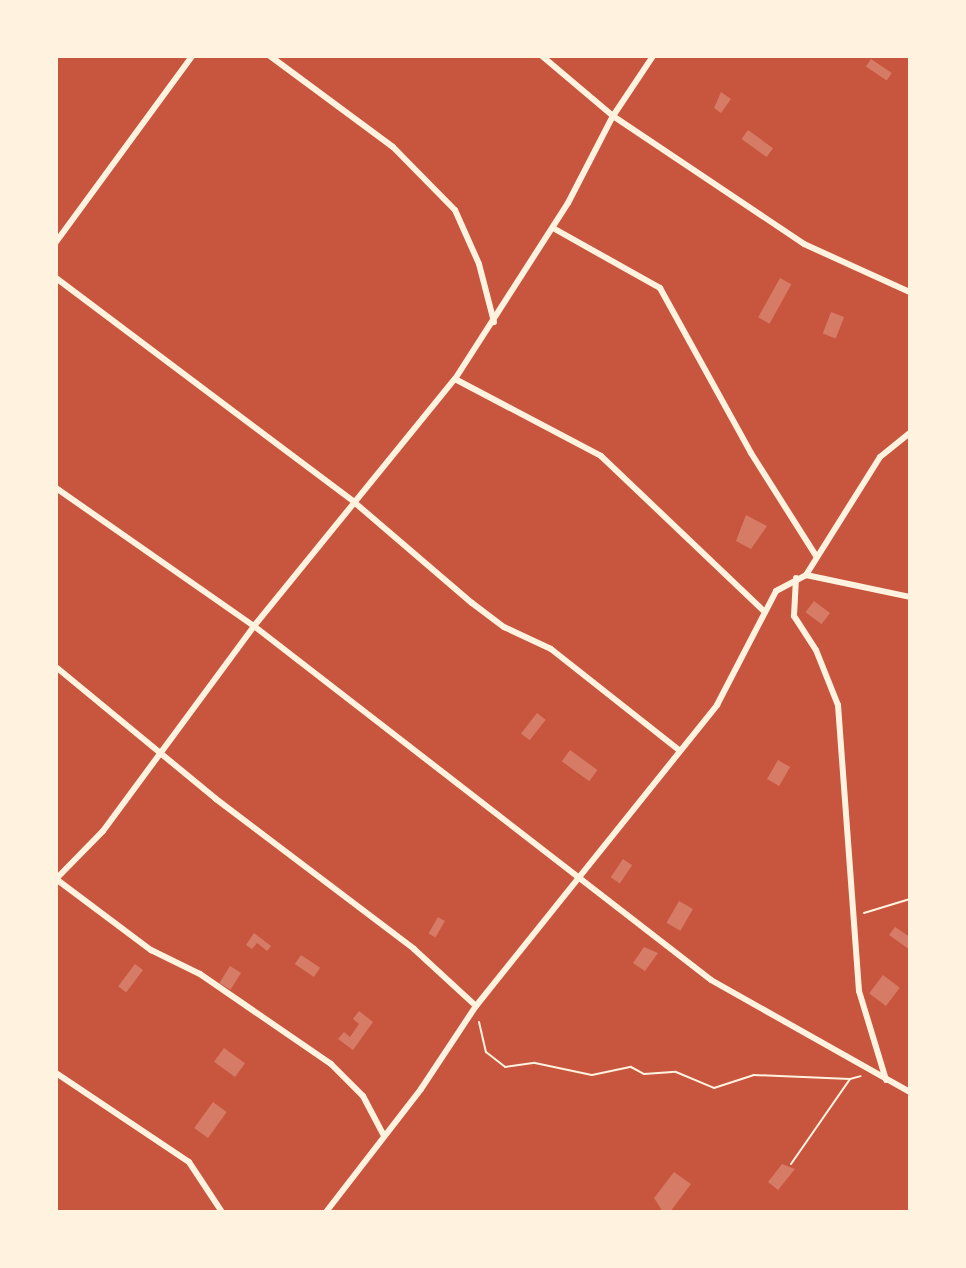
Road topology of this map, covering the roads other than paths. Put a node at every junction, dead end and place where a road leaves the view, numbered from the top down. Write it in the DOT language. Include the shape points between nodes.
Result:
graph roads {
  1 [pos="192,56"];
  2 [pos="270,56"];
  3 [pos="542,56"];
  4 [pos="653,56"];
  5 [pos="613,116"];
  6 [pos="553,228"];
  7 [pos="56,242"];
  8 [pos="56,278"];
  9 [pos="910,292"];
  10 [pos="494,322"];
  11 [pos="455,379"];
  12 [pos="910,433"];
  13 [pos="56,488"];
  14 [pos="354,502"];
  15 [pos="816,556"];
  16 [pos="806,575"];
  17 [pos="796,578"];
  18 [pos="910,597"];
  19 [pos="765,612"];
  20 [pos="254,626"];
  21 [pos="56,667"];
  22 [pos="162,750"];
  23 [pos="680,751"];
  24 [pos="576,878"];
  25 [pos="56,879"];
  26 [pos="476,1006"];
  27 [pos="56,1073"];
  28 [pos="886,1080"];
  29 [pos="910,1092"];
  30 [pos="383,1134"];
  31 [pos="222,1212"];
  32 [pos="326,1212"];
  1 -- 7 [label="street"];
  2 -- 10 [label="street" via="393,147 455,210 479,264"];
  3 -- 5 [label="street"];
  4 -- 5 [label="street"];
  5 -- 6 [label="street"];
  5 -- 9 [label="street" via="804,244"];
  6 -- 10 [label="street"];
  6 -- 15 [label="street" via="660,288 751,453"];
  8 -- 14 [label="street"];
  10 -- 11 [label="street"];
  11 -- 14 [label="street"];
  11 -- 19 [label="street" via="601,456"];
  12 -- 15 [label="street" via="880,457"];
  13 -- 20 [label="street"];
  14 -- 20 [label="street"];
  14 -- 23 [label="street" via="472,603 504,627 551,649"];
  15 -- 16 [label="street"];
  16 -- 17 [label="street"];
  16 -- 18 [label="street"];
  17 -- 19 [label="street" via="776,591"];
  17 -- 28 [label="street" via="794,616 816,650 839,713 859,991"];
  19 -- 23 [label="street" via="717,705"];
  20 -- 22 [label="street"];
  20 -- 24 [label="street"];
  21 -- 22 [label="street"];
  22 -- 25 [label="street" via="103,831"];
  22 -- 26 [label="street" via="216,799 414,949"];
  23 -- 24 [label="street"];
  24 -- 26 [label="street"];
  24 -- 28 [label="street" via="711,980"];
  25 -- 30 [label="street" via="151,950 200,974 331,1064 363,1096"];
  26 -- 30 [label="street" via="421,1089"];
  27 -- 31 [label="street" via="189,1162"];
  28 -- 29 [label="street"];
  30 -- 32 [label="street"];
}
